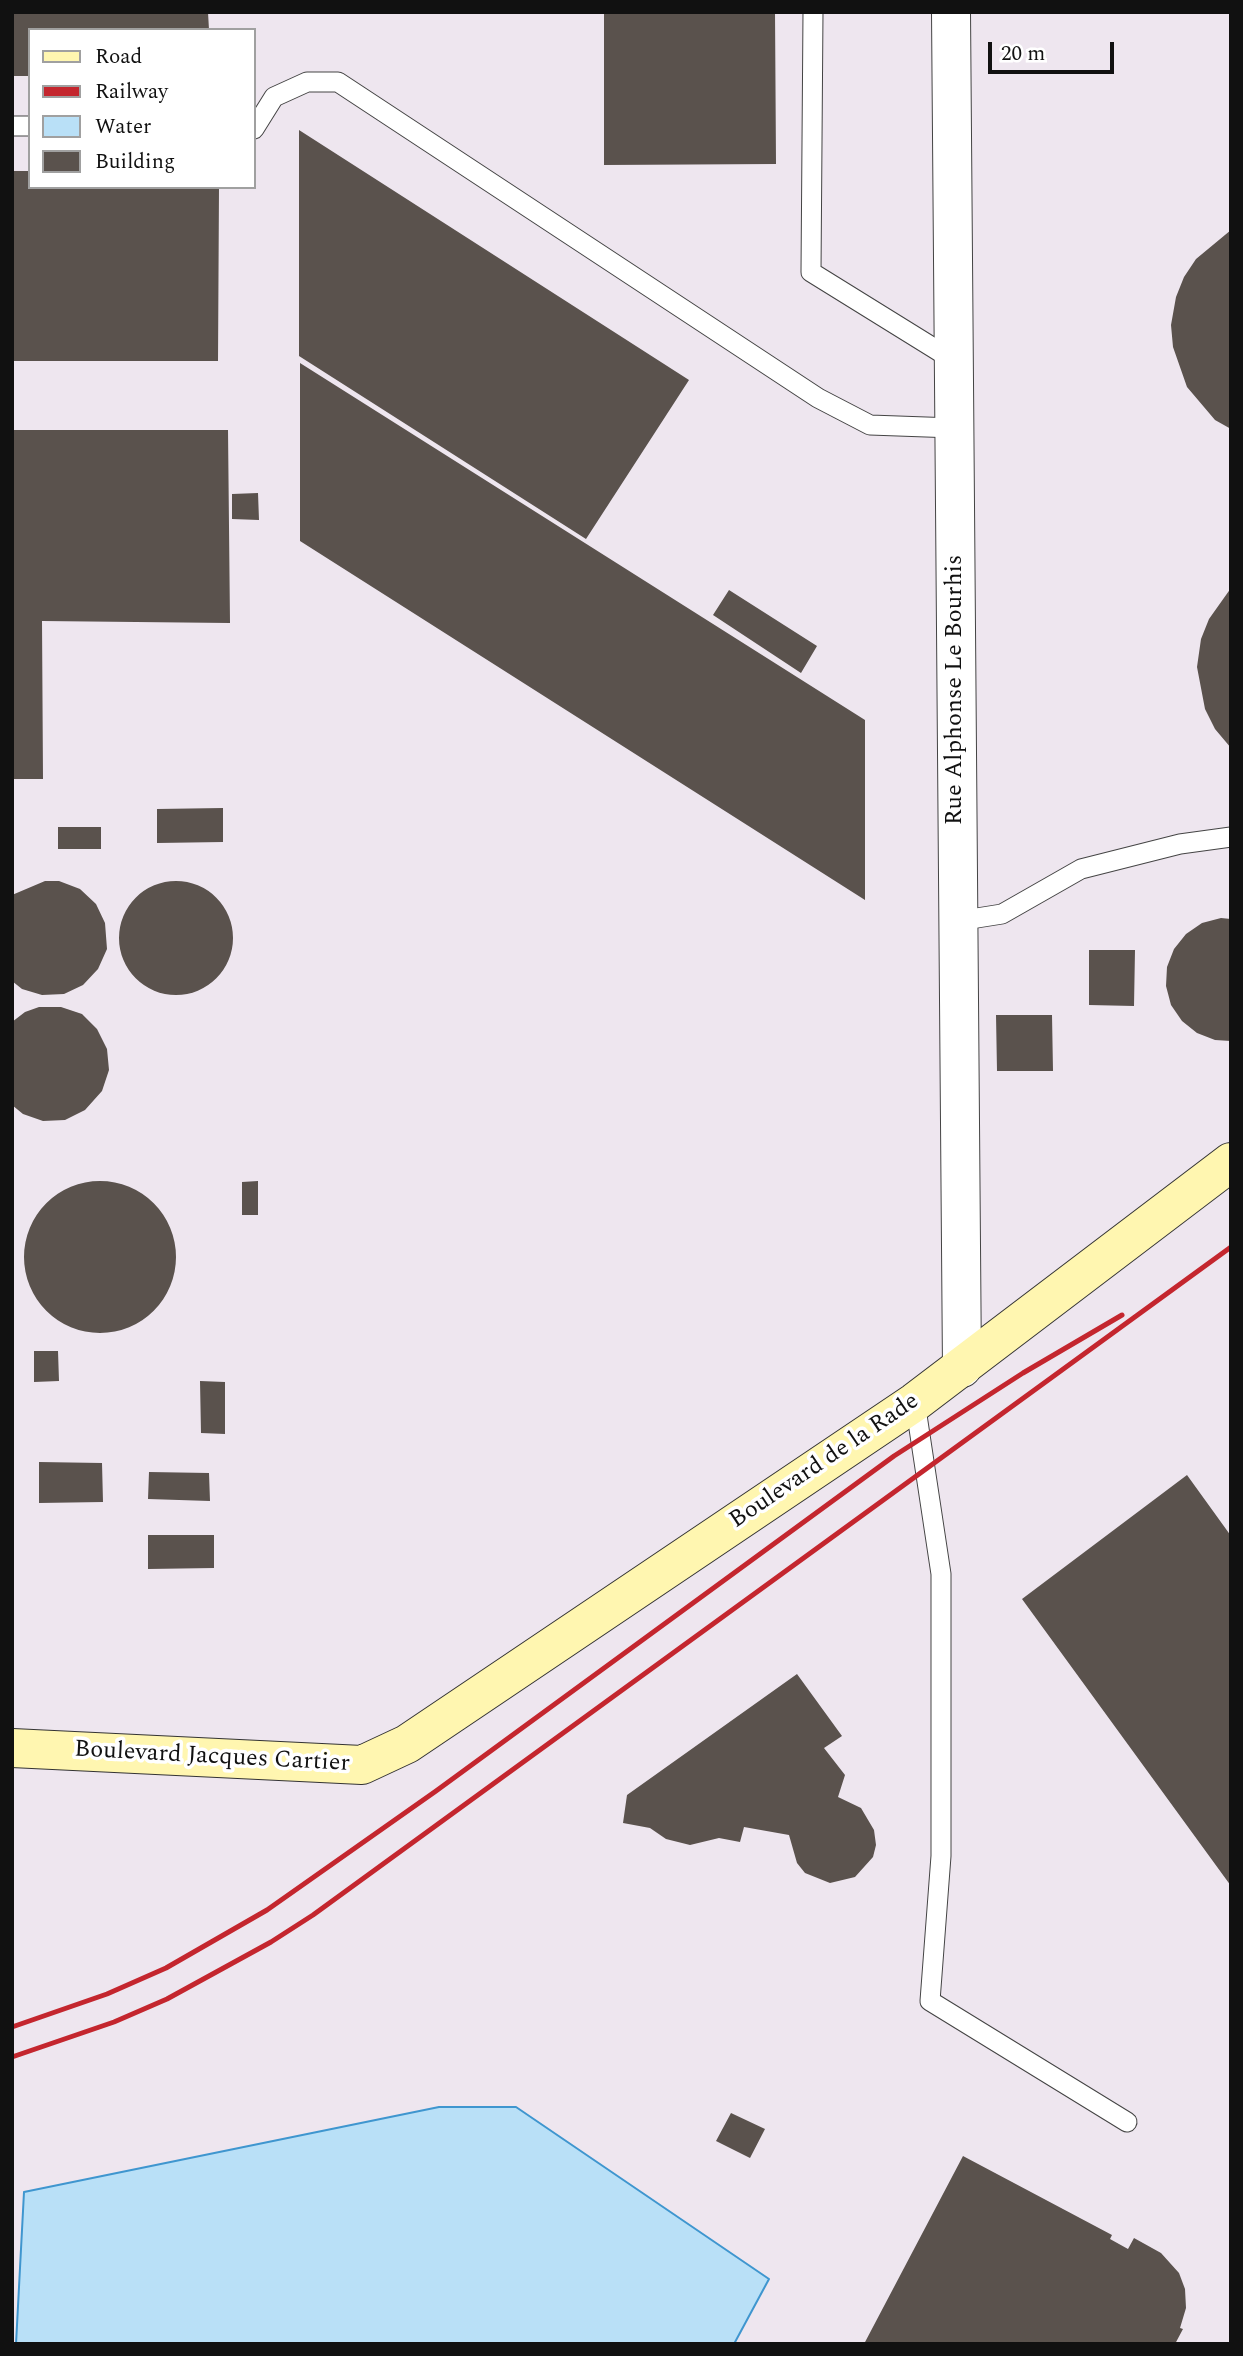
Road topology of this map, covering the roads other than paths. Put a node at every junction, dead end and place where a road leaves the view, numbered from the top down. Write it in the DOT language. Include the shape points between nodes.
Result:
graph roads {
  1 [pos="813,12"];
  2 [pos="951,12"];
  3 [pos="256,126"];
  4 [pos="953,359"];
  5 [pos="954,428"];
  6 [pos="1231,837"];
  7 [pos="958,921"];
  8 [pos="1231,1162"];
  9 [pos="962,1368"];
  10 [pos="915,1402"];
  11 [pos="407,1744"];
  12 [pos="12,1748"];
  13 [pos="1127,2122"];
  1 -- 4 [label="lane" via="811,272"];
  2 -- 4 [label="street, Rue Alphonse Le Bourhis"];
  3 -- 5 [label="lane" via="274,97 307,82 338,82 818,398 870,425"];
  4 -- 5 [label="street, Rue Alphonse Le Bourhis"];
  5 -- 7 [label="street, Rue Alphonse Le Bourhis"];
  6 -- 7 [label="lane" via="1180,844 1081,869 1002,914"];
  7 -- 9 [label="street, Rue Alphonse Le Bourhis"];
  8 -- 9 [label="street, Boulevard de la Rade"];
  9 -- 10 [label="street, Boulevard de la Rade"];
  10 -- 11 [label="street, Boulevard de la Rade"];
  10 -- 13 [label="lane" via="941,1574 941,1856 930,2001"];
  11 -- 12 [label="street, Boulevard Jacques Cartier" via="362,1765"];
}
